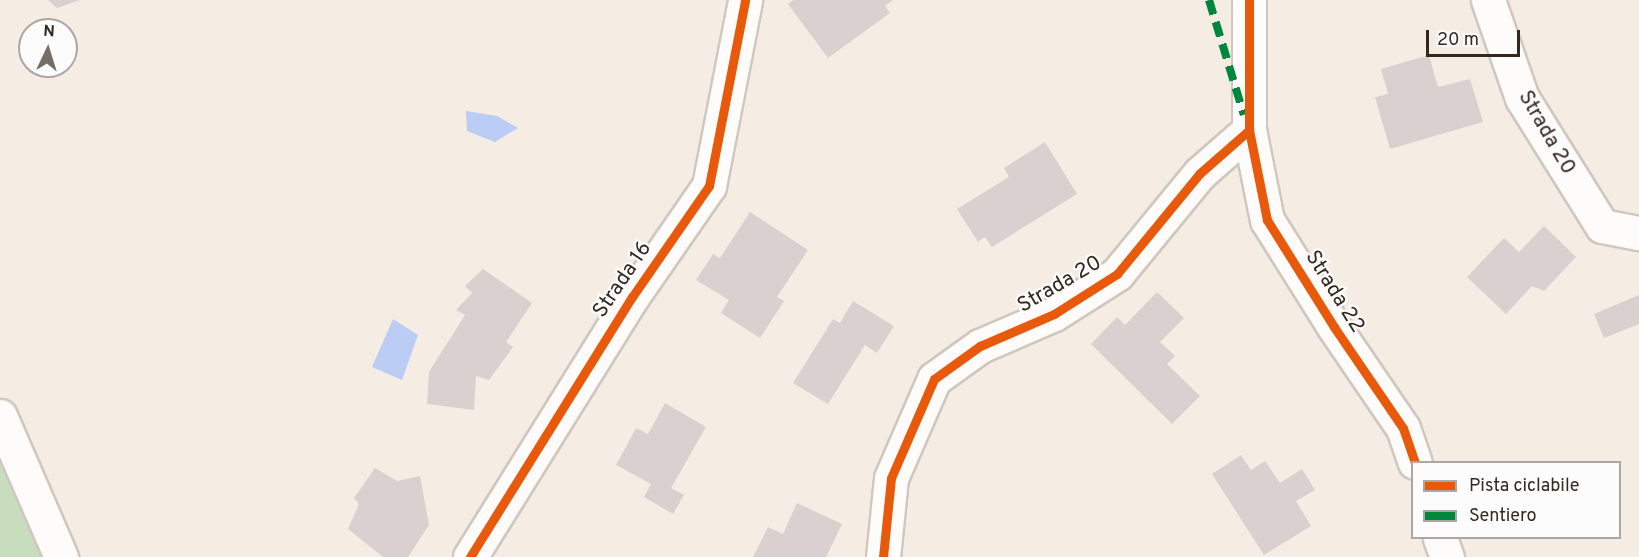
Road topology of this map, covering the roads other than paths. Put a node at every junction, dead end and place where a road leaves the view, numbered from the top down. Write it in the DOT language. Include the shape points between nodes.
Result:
graph roads {
  1 [pos="745,0"];
  2 [pos="1249,0"];
  3 [pos="1488,0"];
  4 [pos="1249,130"];
  5 [pos="1639,232"];
  6 [pos="0,416"];
  7 [pos="1415,461"];
  8 [pos="1441,539"];
  9 [pos="61,557"];
  10 [pos="470,557"];
  11 [pos="883,557"];
  12 [pos="1447,557"];
  1 -- 10 [label="street, Strada 16" via="710,186 632,297"];
  2 -- 4 [label="street"];
  3 -- 5 [label="street, Strada 20" via="1522,98 1602,226"];
  4 -- 7 [label="street, Strada 22" via="1267,220 1403,428"];
  4 -- 11 [label="street, Strada 20" via="1199,174 1117,274 1054,314 980,346 934,379 891,478"];
  6 -- 9 [label="street"];
  8 -- 12 [label="street"];
}
